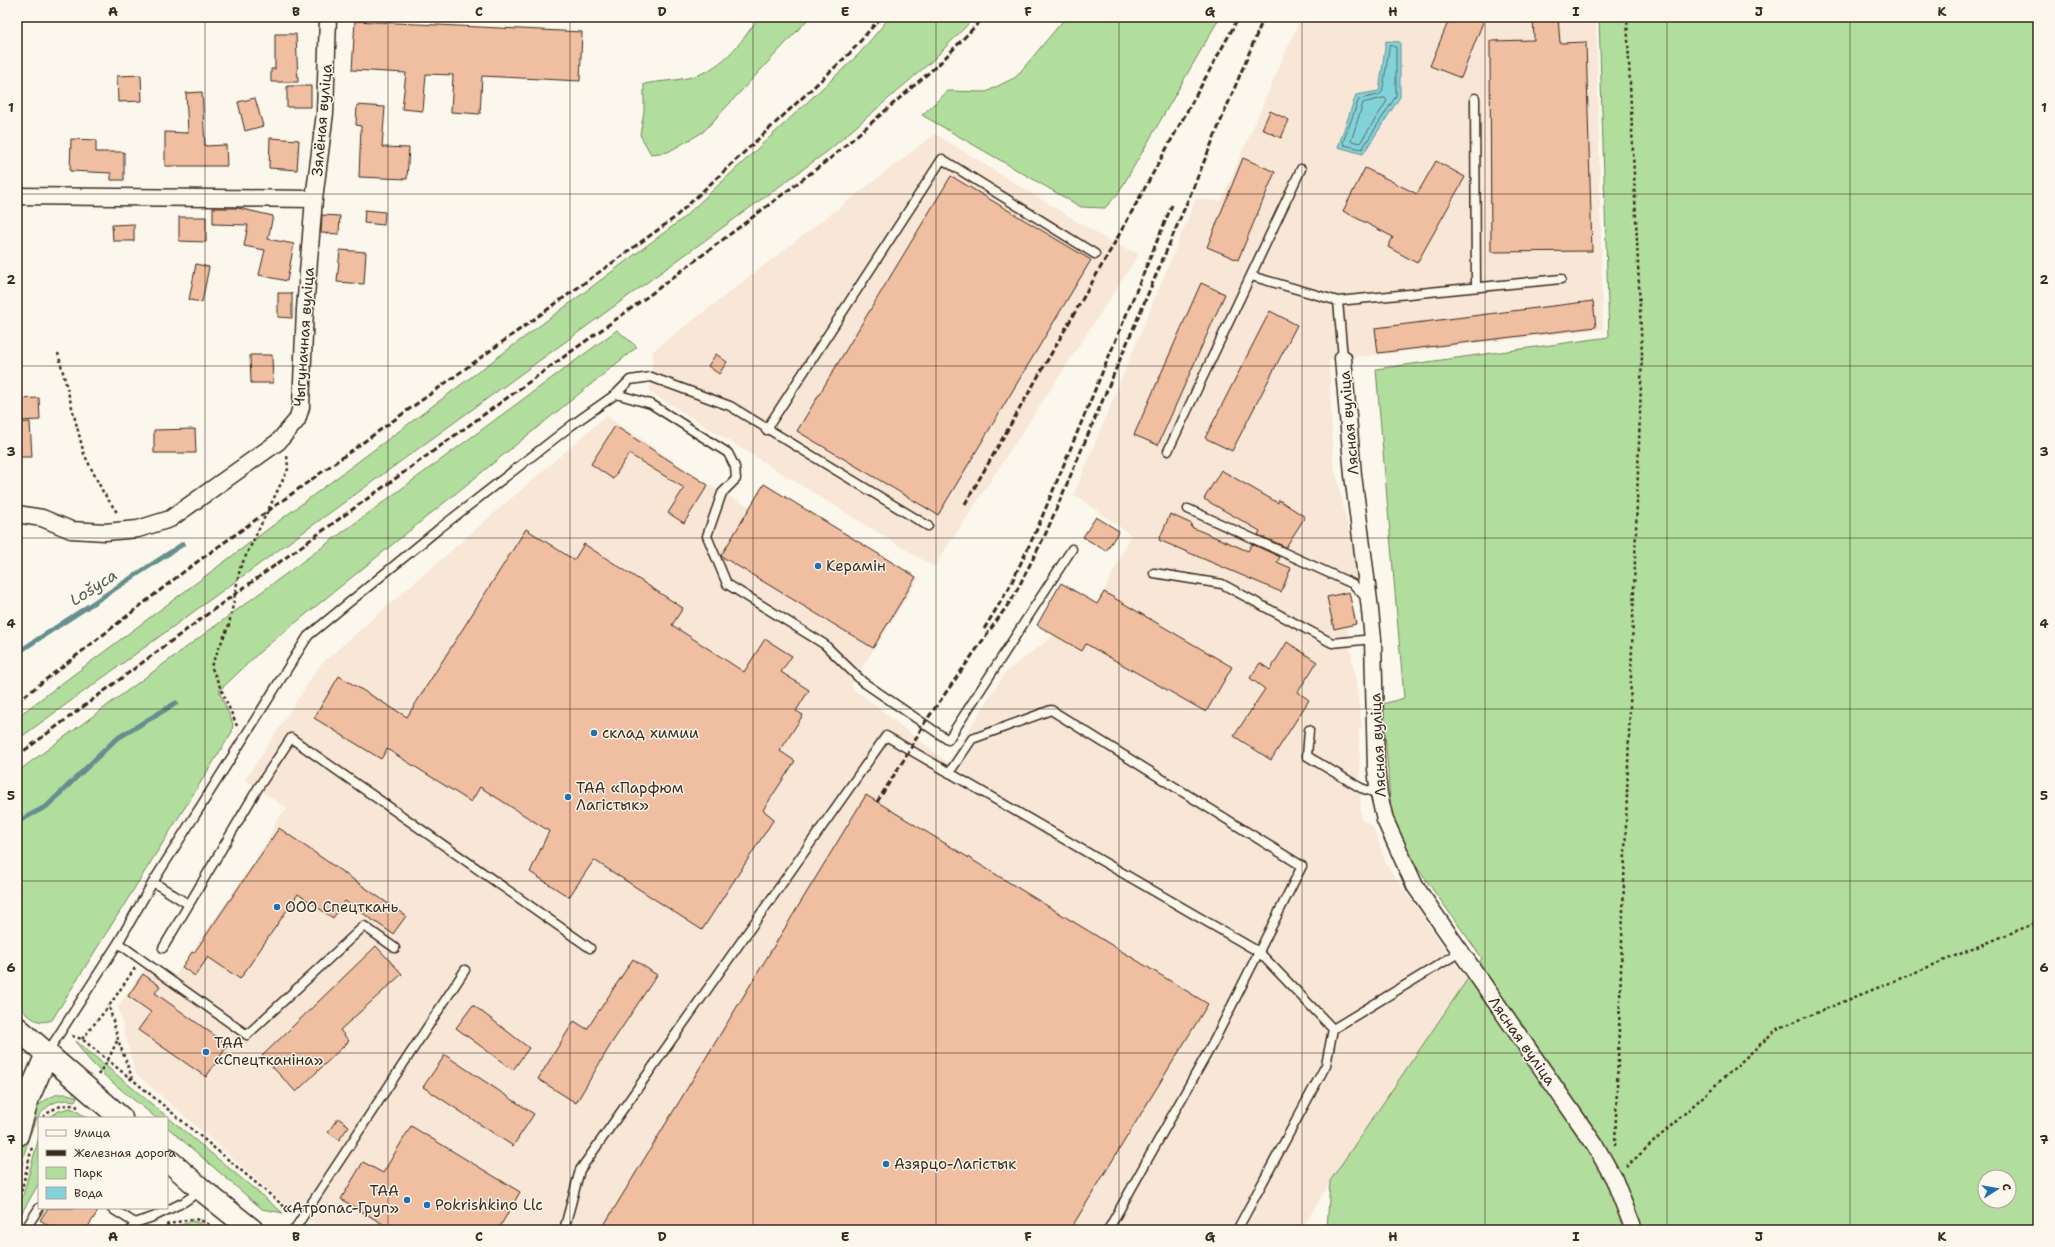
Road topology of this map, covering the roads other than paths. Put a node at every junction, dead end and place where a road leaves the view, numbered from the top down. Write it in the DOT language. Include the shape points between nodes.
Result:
graph roads {
  1 [pos="328,17"];
  2 [pos="1475,98"];
  3 [pos="1301,169"];
  4 [pos="17,196"];
  5 [pos="314,199"];
  6 [pos="1095,254"];
  7 [pos="1251,276"];
  8 [pos="1561,279"];
  9 [pos="1476,287"];
  10 [pos="1338,301"];
  11 [pos="1343,358"];
  12 [pos="616,394"];
  13 [pos="766,430"];
  14 [pos="1168,452"];
  15 [pos="1188,509"];
  16 [pos="17,514"];
  17 [pos="928,526"];
  18 [pos="1072,549"];
  19 [pos="1154,572"];
  20 [pos="1369,601"];
  21 [pos="1372,639"];
  22 [pos="1309,730"];
  23 [pos="949,773"];
  24 [pos="1379,794"];
  25 [pos="153,882"];
  26 [pos="188,904"];
  27 [pos="118,943"];
  28 [pos="163,948"];
  29 [pos="395,948"];
  30 [pos="590,948"];
  31 [pos="1259,952"];
  32 [pos="1460,952"];
  33 [pos="465,970"];
  34 [pos="17,1028"];
  35 [pos="1333,1029"];
  36 [pos="47,1054"];
  37 [pos="120,1117"];
  38 [pos="26,1138"];
  39 [pos="168,1160"];
  40 [pos="202,1190"];
  41 [pos="38,1209"];
  42 [pos="112,1209"];
  43 [pos="133,1227"];
  44 [pos="27,1230"];
  45 [pos="252,1230"];
  46 [pos="294,1230"];
  47 [pos="564,1230"];
  48 [pos="1108,1230"];
  49 [pos="1237,1230"];
  50 [pos="1634,1230"];
  1 -- 5 [label="street, Зялёная вуліца" via="325,113"];
  2 -- 9 [label="lane"];
  3 -- 7 [label="lane"];
  4 -- 5 [label="street"];
  5 -- 16 [label="street, Чыгуначная вуліца" via="305,309 301,407 297,420 286,434 170,519 138,530 71,530 42,518"];
  6 -- 13 [label="lane" via="942,159"];
  7 -- 10 [label="lane"];
  7 -- 14 [label="lane"];
  8 -- 9 [label="lane"];
  9 -- 10 [label="lane"];
  10 -- 11 [label="lane"];
  11 -- 20 [label="street, Лясная вуліца" via="1353,476"];
  12 -- 13 [label="lane" via="630,380 651,377 730,406"];
  12 -- 18 [label="lane" via="651,404 728,453 735,467 736,480 722,493 707,536 727,584 824,644 863,682 948,740"];
  12 -- 25 [label="lane" via="440,528 308,636"];
  13 -- 17 [label="lane"];
  15 -- 20 [label="lane" via="1354,584"];
  19 -- 21 [label="lane" via="1222,584 1332,643"];
  20 -- 21 [label="street, Лясная вуліца"];
  21 -- 24 [label="street, Лясная вуліца"];
  22 -- 24 [label="lane" via="1306,756 1360,788"];
  23 -- 31 [label="lane"];
  23 -- 31 [label="lane" via="972,739 1051,710 1302,866"];
  23 -- 47 [label="lane" via="886,736 580,1170"];
  24 -- 32 [label="street, Лясная вуліца" via="1385,820 1415,886"];
  25 -- 26 [label="lane"];
  25 -- 27 [label="lane"];
  26 -- 28 [label="lane"];
  26 -- 30 [label="lane" via="291,738"];
  27 -- 29 [label="lane" via="247,1035 364,926"];
  27 -- 36 [label="lane"];
  31 -- 35 [label="lane"];
  31 -- 48 [label="lane" via="1213,1043"];
  32 -- 35 [label="lane"];
  32 -- 50 [label="street, Лясная вуліца" via="1595,1145 1614,1179"];
  33 -- 46 [label="lane"];
  34 -- 36 [label="street"];
  35 -- 49 [label="lane" via="1326,1064"];
  36 -- 37 [label="street"];
  36 -- 38 [label="street" via="28,1098"];
  39 -- 40 [label="street"];
  40 -- 43 [label="lane" via="184,1202"];
  40 -- 45 [label="street"];
  41 -- 44 [label="lane"];
  42 -- 43 [label="lane"];
}
